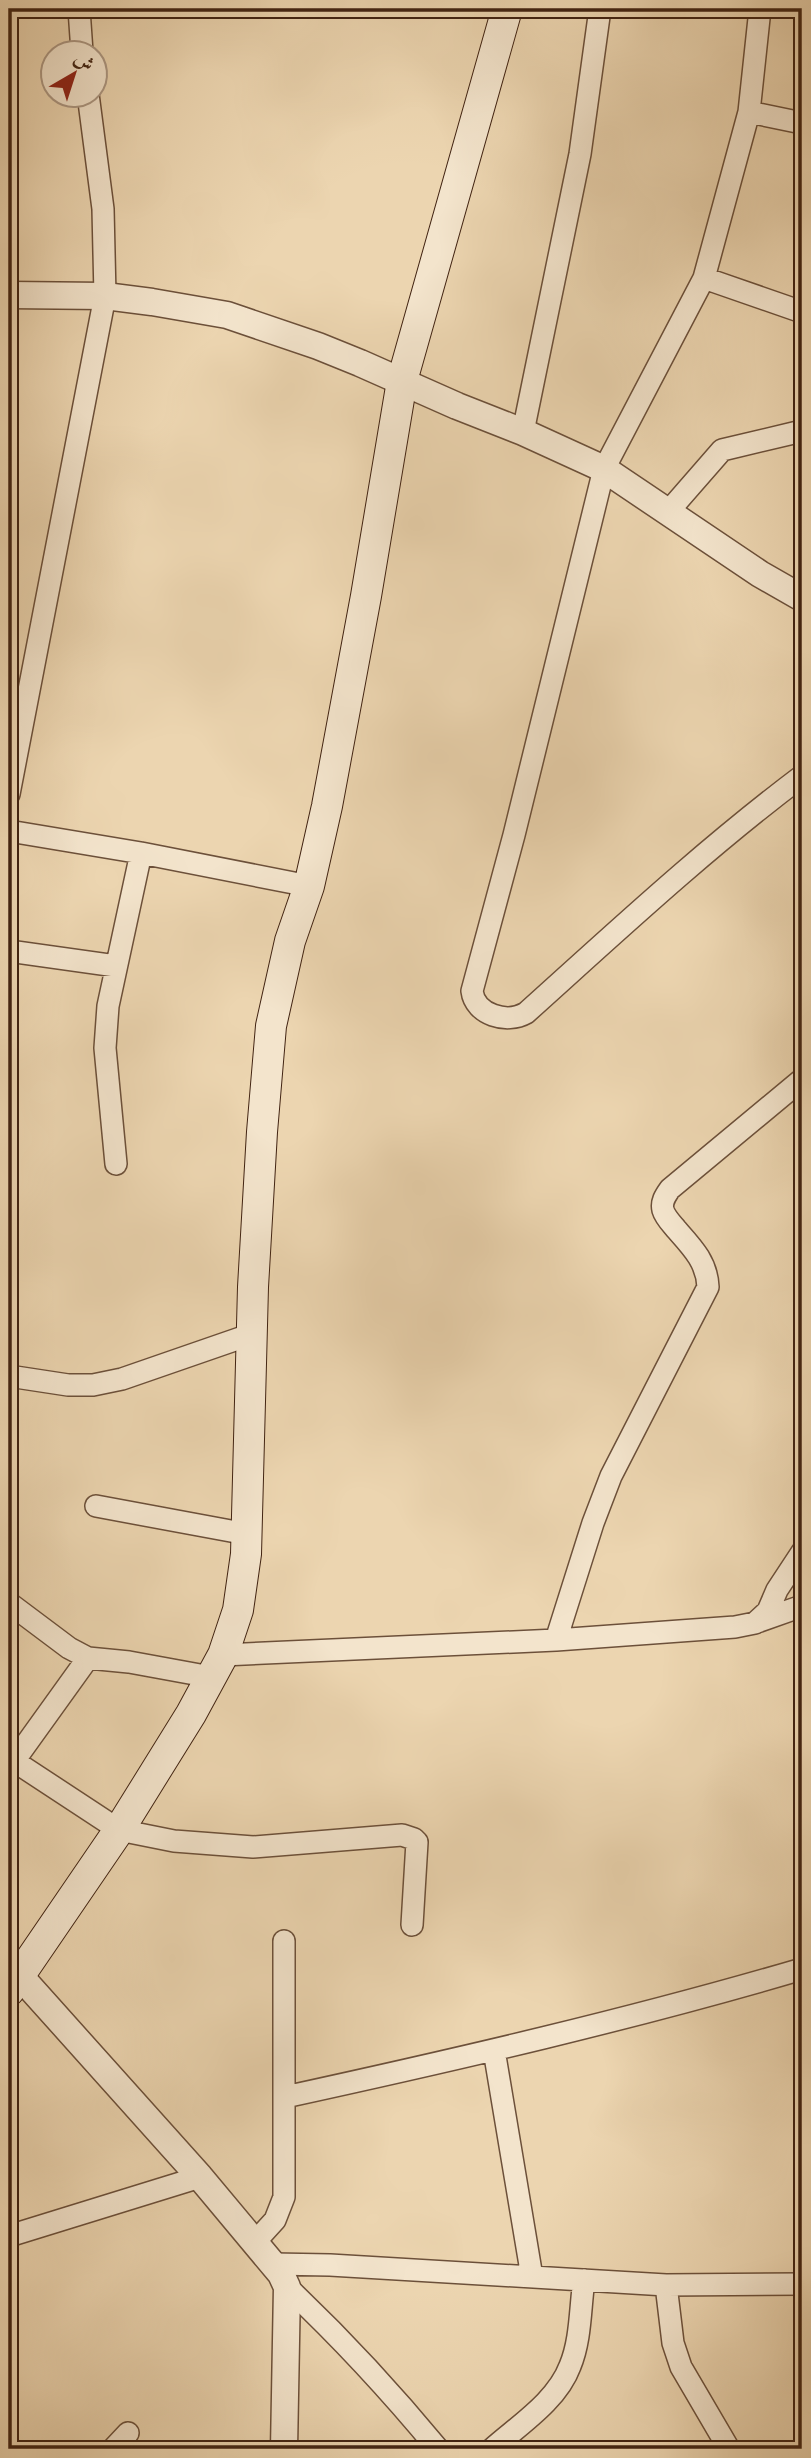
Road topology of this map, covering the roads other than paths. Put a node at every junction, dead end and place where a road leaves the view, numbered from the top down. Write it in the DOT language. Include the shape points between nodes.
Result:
graph roads {
  1 [pos="79,9"];
  2 [pos="507,9"];
  3 [pos="600,9"];
  4 [pos="760,9"];
  5 [pos="81,38"];
  6 [pos="90,108"];
  7 [pos="749,112"];
  8 [pos="802,123"];
  9 [pos="704,278"];
  10 [pos="9,295"];
  11 [pos="105,296"];
  12 [pos="802,312"];
  13 [pos="402,381"];
  14 [pos="802,431"];
  15 [pos="523,432"];
  16 [pos="604,470"];
  17 [pos="668,512"];
  18 [pos="802,598"];
  19 [pos="802,776"];
  20 [pos="9,794"];
  21 [pos="9,831"];
  22 [pos="141,853"];
  23 [pos="309,886"];
  24 [pos="9,951"];
  25 [pos="116,966"];
  26 [pos="800,1082"];
  27 [pos="116,1164"];
  28 [pos="252,1334"];
  29 [pos="9,1376"];
  30 [pos="96,1506"];
  31 [pos="247,1534"];
  32 [pos="802,1552"];
  33 [pos="9,1603"];
  34 [pos="802,1606"];
  35 [pos="755,1623"];
  36 [pos="556,1640"];
  37 [pos="88,1658"];
  38 [pos="218,1666"];
  39 [pos="11,1764"];
  40 [pos="119,1830"];
  41 [pos="412,1925"];
  42 [pos="284,1941"];
  43 [pos="802,1969"];
  44 [pos="12,1976"];
  45 [pos="494,2050"];
  46 [pos="285,2097"];
  47 [pos="200,2177"];
  48 [pos="9,2236"];
  49 [pos="255,2242"];
  50 [pos="273,2264"];
  51 [pos="531,2277"];
  52 [pos="584,2280"];
  53 [pos="802,2284"];
  54 [pos="666,2285"];
  55 [pos="287,2287"];
  56 [pos="128,2433"];
  57 [pos="113,2449"];
  58 [pos="284,2449"];
  59 [pos="438,2449"];
  60 [pos="492,2449"];
  61 [pos="729,2449"];
  1 -- 5 [label="street"];
  2 -- 13 [label="main road"];
  3 -- 15 [label="street" via="580,154"];
  4 -- 7 [label="street"];
  6 -- 11 [label="street" via="103,209"];
  7 -- 8 [label="street"];
  7 -- 9 [label="street"];
  9 -- 12 [label="street"];
  9 -- 16 [label="street"];
  10 -- 11 [label="street"];
  11 -- 13 [label="street" via="227,316"];
  11 -- 20 [label="street"];
  13 -- 15 [label="street"];
  13 -- 23 [label="main road" via="366,596"];
  14 -- 17 [label="street" via="722,450"];
  15 -- 16 [label="street"];
  16 -- 17 [label="street"];
  16 -- 19 [label="street" via="472,991 478,1009 512,1018 526,1013 678,877"];
  17 -- 18 [label="street"];
  21 -- 22 [label="street"];
  22 -- 23 [label="street"];
  22 -- 25 [label="street"];
  23 -- 28 [label="main road" via="290,941 271,1026"];
  24 -- 25 [label="street"];
  25 -- 27 [label="street" via="105,1048"];
  26 -- 36 [label="street" via="670,1189 664,1199 667,1218 702,1262 708,1287 611,1476"];
  28 -- 29 [label="street" via="93,1385"];
  28 -- 31 [label="main road"];
  30 -- 31 [label="street"];
  31 -- 38 [label="main road" via="238,1610"];
  32 -- 35 [label="street" via="768,1611"];
  33 -- 37 [label="street"];
  34 -- 35 [label="street"];
  35 -- 36 [label="street"];
  36 -- 38 [label="street"];
  37 -- 38 [label="street"];
  37 -- 39 [label="street"];
  38 -- 40 [label="main road"];
  39 -- 40 [label="street"];
  40 -- 41 [label="street" via="174,1841 253,1847 408,1836 417,1842"];
  40 -- 44 [label="main road"];
  42 -- 46 [label="street"];
  43 -- 45 [label="street"];
  44 -- 47 [label="street"];
  45 -- 46 [label="street"];
  45 -- 51 [label="street"];
  46 -- 49 [label="street" via="284,2197 275,2220"];
  47 -- 48 [label="street"];
  47 -- 49 [label="street"];
  49 -- 50 [label="street"];
  50 -- 51 [label="street"];
  50 -- 55 [label="street"];
  51 -- 52 [label="street"];
  52 -- 54 [label="street"];
  52 -- 60 [label="street" via="576,2345 562,2383"];
  53 -- 54 [label="street"];
  54 -- 61 [label="street" via="673,2343 681,2367"];
  55 -- 58 [label="street"];
  55 -- 59 [label="street" via="334,2331"];
  56 -- 57 [label="street"];
}
